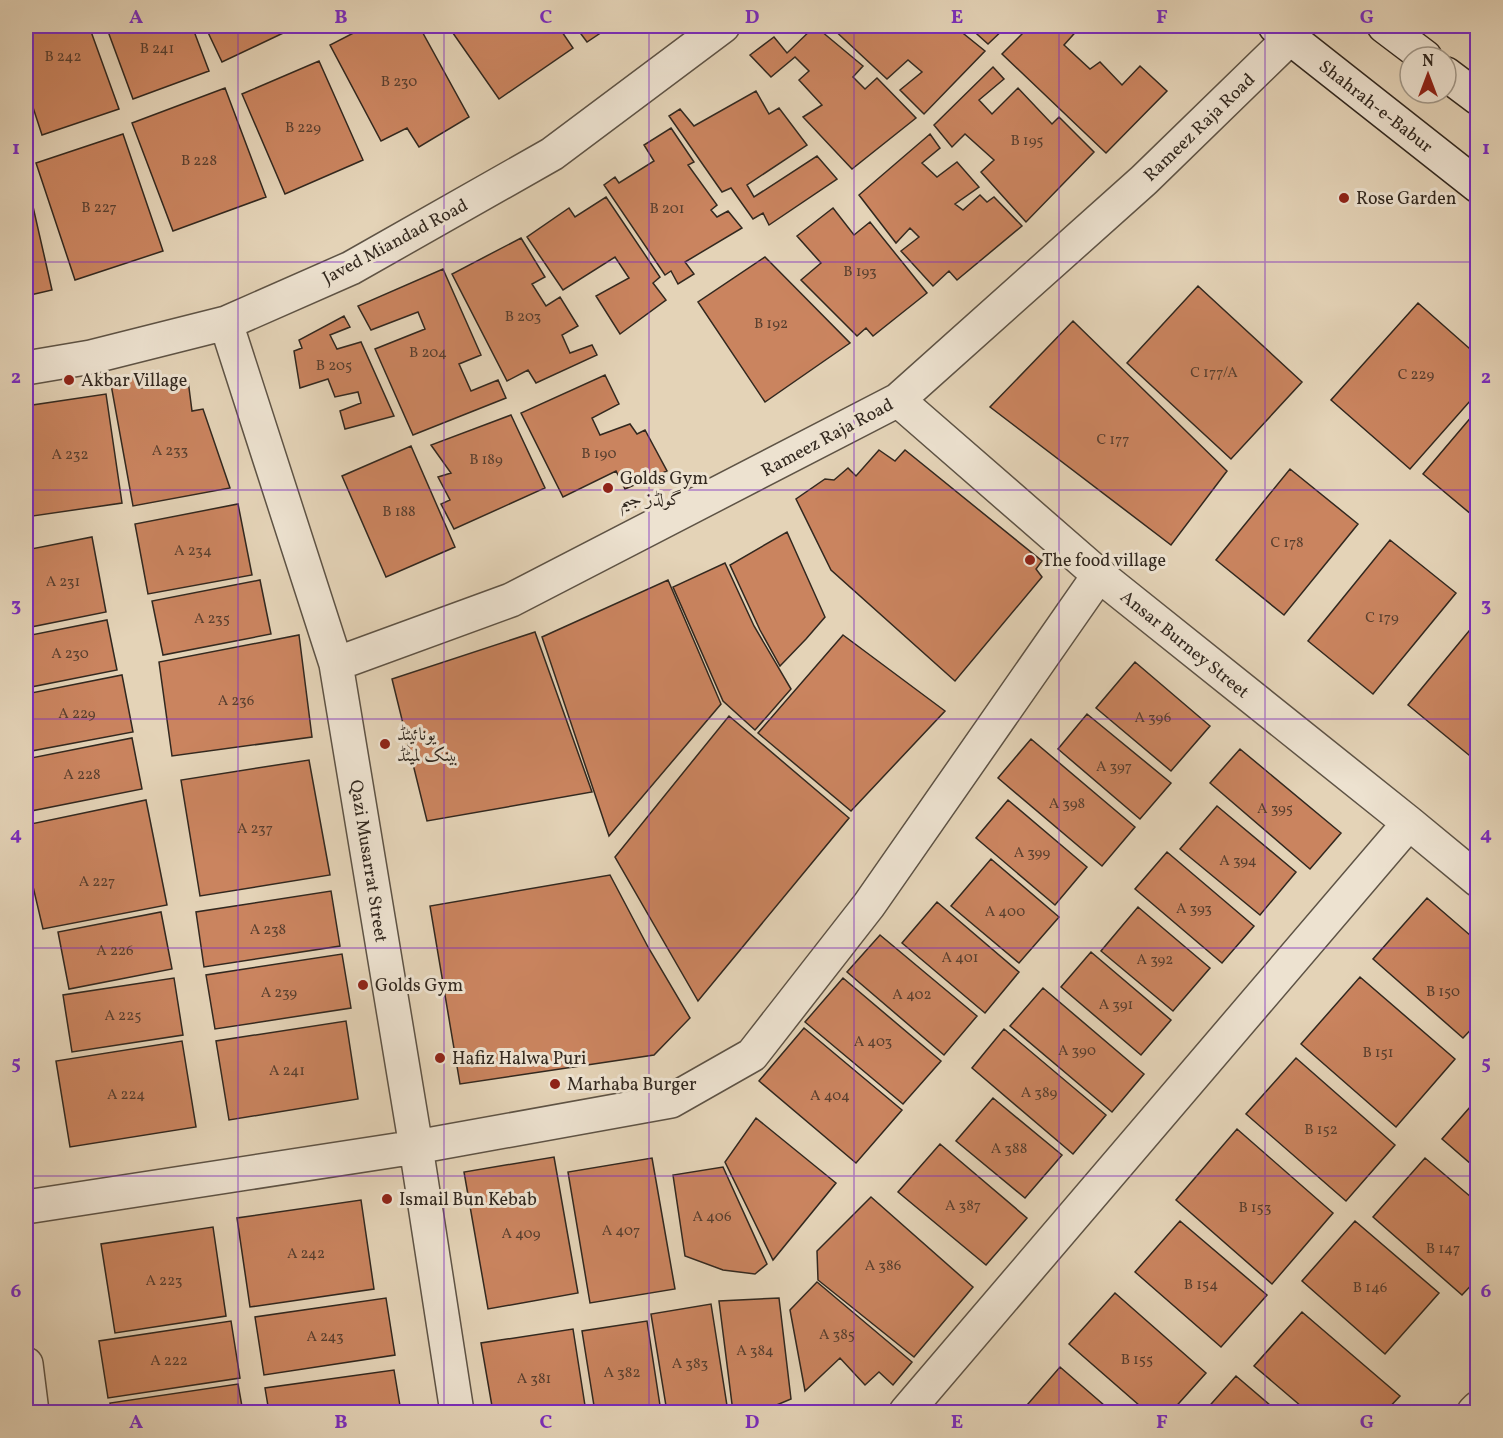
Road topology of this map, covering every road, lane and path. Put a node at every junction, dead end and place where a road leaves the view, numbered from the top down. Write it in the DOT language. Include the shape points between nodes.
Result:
graph roads {
  1 [pos="723,26"];
  2 [pos="1384,26"];
  3 [pos="1283,32"];
  4 [pos="1409,45"];
  5 [pos="1458,83"];
  6 [pos="1478,98"];
  7 [pos="1478,186"];
  8 [pos="226,323"];
  9 [pos="26,368"];
  10 [pos="898,400"];
  11 [pos="1099,575"];
  12 [pos="336,664"];
  13 [pos="1409,824"];
  14 [pos="1478,880"];
  15 [pos="416,1147"];
  16 [pos="26,1207"];
  17 [pos="26,1364"];
  18 [pos="1478,1408"];
  19 [pos="33,1413"];
  20 [pos="457,1413"];
  21 [pos="906,1413"];
  22 [pos="1474,1413"];
  1 -- 8 [label="street, Javed Miandad Road" via="552,154 351,268"];
  2 -- 4 [label="street"];
  3 -- 7 [label="street, Shahrah-e-Babur"];
  3 -- 10 [label="street, Rameez Raja Road" via="1144,180"];
  5 -- 6 [label="street"];
  8 -- 9 [label="street, Javed Miandad Road" via="91,357"];
  8 -- 12 [label="street, Qazi Musarrat Street"];
  10 -- 11 [label="street, Ansar Burney Street"];
  10 -- 12 [label="street, Rameez Raja Road" via="511,600"];
  11 -- 13 [label="street, Ansar Burney Street"];
  11 -- 15 [label="street" via="869,905 752,1055 671,1101"];
  12 -- 15 [label="street, Qazi Musarrat Street"];
  13 -- 14 [label="street, Ansar Burney Street"];
  13 -- 21 [label="street"];
  15 -- 16 [label="street"];
  15 -- 20 [label="street, Qazi Musarrat Street"];
  17 -- 19 [label="street"];
  18 -- 22 [label="street"];
}
